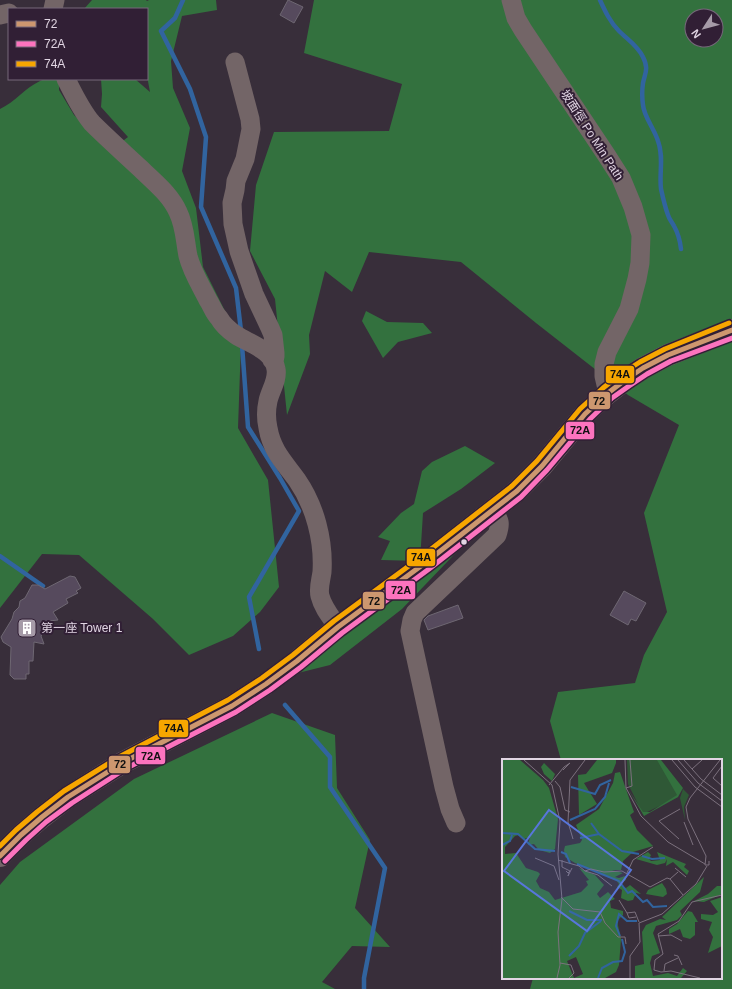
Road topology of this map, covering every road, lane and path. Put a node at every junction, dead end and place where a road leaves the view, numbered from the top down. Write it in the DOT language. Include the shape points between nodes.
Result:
graph roads {
  1 [pos="511,0"];
  2 [pos="235,62"];
  3 [pos="67,80"];
  4 [pos="732,330"];
  5 [pos="267,355"];
  6 [pos="608,393"];
  7 [pos="493,510"];
  8 [pos="338,627"];
  9 [pos="456,823"];
  10 [pos="0,856"];
  1 -- 6 [label="street, 坡面徑 Po Min Path" via="516,18 523,30 621,178 641,235 640,263 629,309 607,352 604,364"];
  2 -- 5 [label="street" via="251,129 245,159 235,185 232,203 233,224 239,251 254,294 273,334 274,357"];
  3 -- 5 [label="street" via="92,123 172,201 185,231 194,272 215,314 236,335"];
  4 -- 6 [label="main road" via="657,361"];
  5 -- 8 [label="street" via="276,370 267,409 269,435 278,455 301,487 315,517 322,555 320,595 325,610"];
  6 -- 7 [label="main road" via="585,414 530,479"];
  7 -- 8 [label="main road"];
  7 -- 9 [label="street" via="499,518 496,535 415,613 410,631 444,787"];
  8 -- 10 [label="main road" via="249,696 122,762 68,797 21,835"];
}
